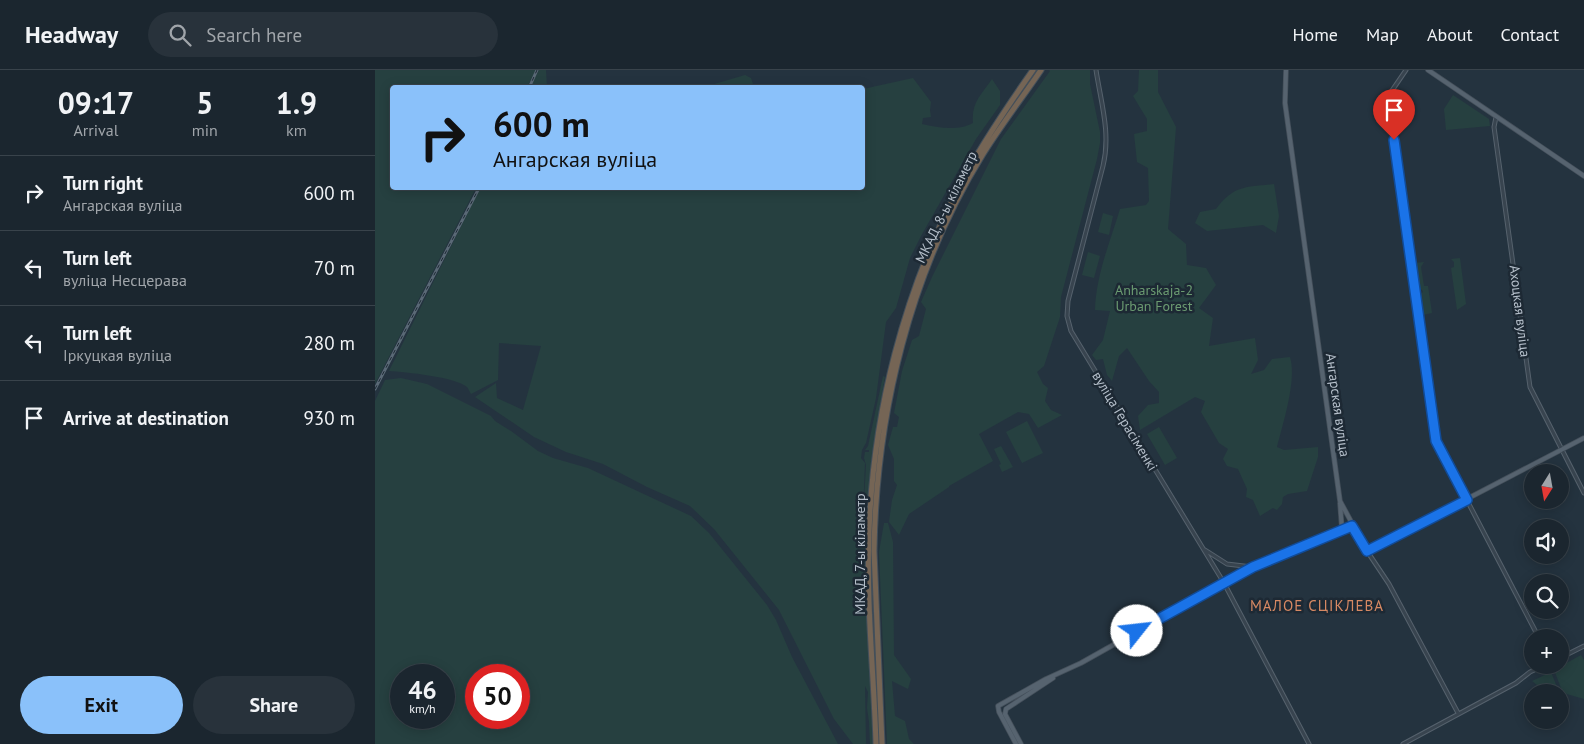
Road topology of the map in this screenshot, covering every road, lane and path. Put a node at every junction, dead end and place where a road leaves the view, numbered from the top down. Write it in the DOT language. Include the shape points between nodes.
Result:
graph roads {
  1 [pos="1033,70"];
  2 [pos="1041,70"];
  3 [pos="1095,70"];
  4 [pos="1286,70"];
  5 [pos="1406,70"];
  6 [pos="1428,70"];
  7 [pos="1496,117"];
  8 [pos="1584,176"];
  9 [pos="901,337"];
  10 [pos="1584,438"];
  11 [pos="1562,450"];
  12 [pos="1584,492"];
  13 [pos="1467,500"];
  14 [pos="1340,501"];
  15 [pos="1352,526"];
  16 [pos="1343,530"];
  17 [pos="1203,549"];
  18 [pos="1367,551"];
  19 [pos="1253,567"];
  20 [pos="1224,583"];
  21 [pos="1534,629"];
  22 [pos="1584,646"];
  23 [pos="1569,654"];
  24 [pos="1059,674"];
  25 [pos="1527,674"];
  26 [pos="1029,688"];
  27 [pos="1031,693"];
  28 [pos="1005,702"];
  29 [pos="1007,707"];
  30 [pos="1458,713"];
  31 [pos="1015,737"];
  32 [pos="876,744"];
  33 [pos="882,744"];
  34 [pos="1016,744"];
  35 [pos="1021,744"];
  36 [pos="1309,744"];
  37 [pos="1403,744"];
  1 -- 9 [label="highway, МКАД, 8-ы кіламетр" via="960,184 924,265"];
  2 -- 9 [label="highway, МКАД, 8-ы кіламетр" via="983,154 965,187"];
  3 -- 17 [label="street, вуліца Герасіменкі" via="1107,128 1106,151 1068,301 1068,322"];
  4 -- 14 [label="main road, Ангарская вуліца" via="1285,103"];
  5 -- 13 [label="street" via="1391,92 1389,101 1433,422 1436,441"];
  6 -- 7 [label="main road"];
  7 -- 8 [label="main road"];
  7 -- 11 [label="street, Ахоцкая вуліца" via="1494,126 1530,387"];
  9 -- 32 [label="highway, МКАД, 7-ы кіламетр" via="881,418 870,500 869,580"];
  9 -- 33 [label="highway, МКАД, 7-ы кіламетр" via="885,426 874,527"];
  10 -- 11 [label="main road"];
  11 -- 12 [label="street, Ахоцкая вуліца"];
  11 -- 13 [label="main road"];
  13 -- 18 [label="main road"];
  13 -- 21 [label="street"];
  14 -- 15 [label="main road, Ангарская вуліца"];
  14 -- 16 [label="main road"];
  15 -- 16 [label="main road"];
  15 -- 18 [label="main road, Ангарская вуліца"];
  16 -- 19 [label="main road"];
  17 -- 19 [label="street" via="1227,564"];
  17 -- 20 [label="street, вуліца Герасіменкі"];
  18 -- 30 [label="street, Ангарская вуліца" via="1389,584"];
  19 -- 20 [label="main road"];
  20 -- 24 [label="main road"];
  20 -- 36 [label="street, вуліца Герасіменкі"];
  22 -- 23 [label="street"];
  24 -- 26 [label="main road"];
  24 -- 27 [label="main road"];
  25 -- 30 [label="street"];
  26 -- 27 [label="main road" via="1033,690"];
  26 -- 28 [label="main road"];
  27 -- 29 [label="main road"];
  28 -- 29 [label="main road"];
  28 -- 31 [label="main road" via="998,706 998,710"];
  29 -- 31 [label="main road" via="1005,714"];
  30 -- 37 [label="street"];
  31 -- 34 [label="main road"];
  31 -- 35 [label="main road"];
}
